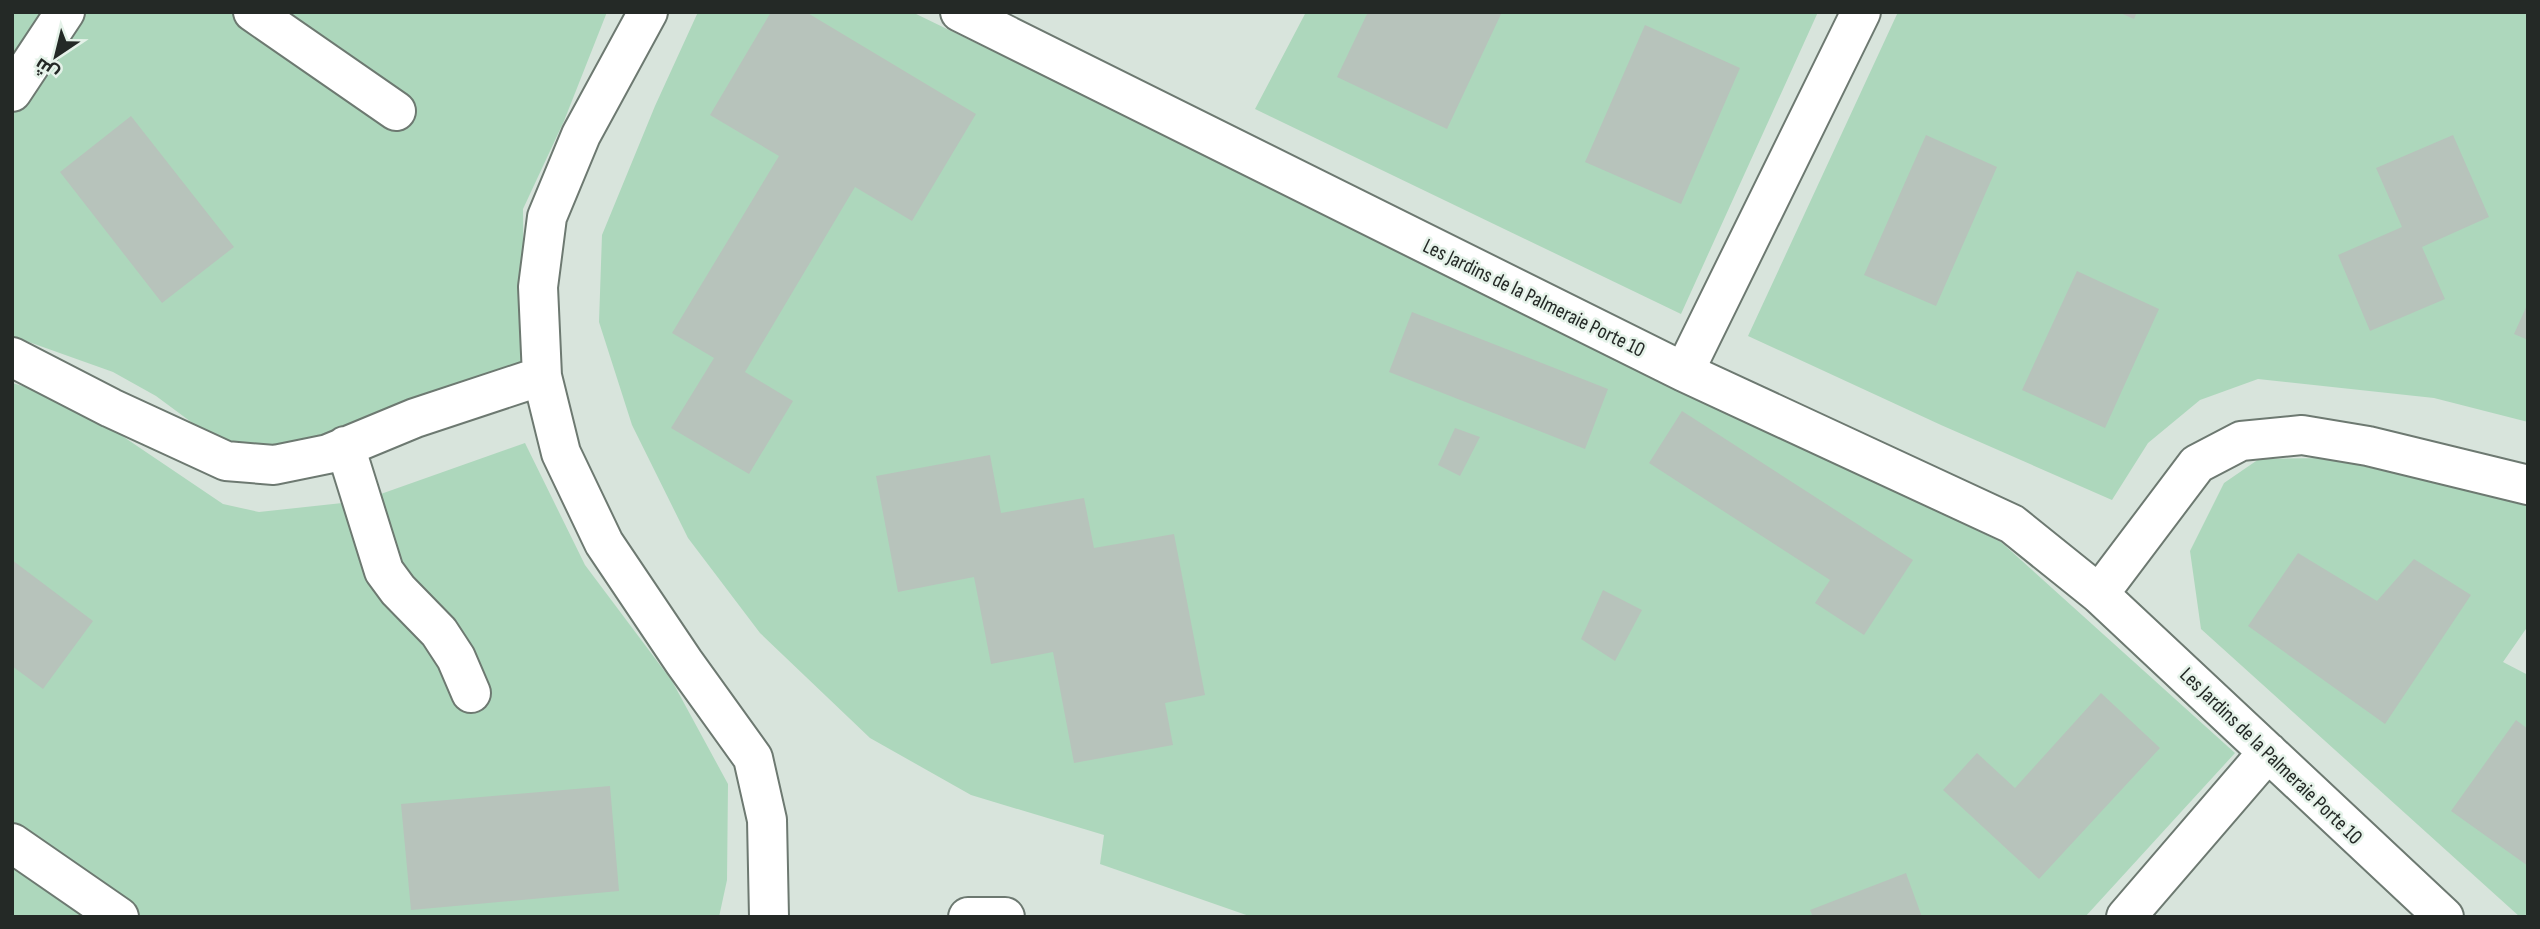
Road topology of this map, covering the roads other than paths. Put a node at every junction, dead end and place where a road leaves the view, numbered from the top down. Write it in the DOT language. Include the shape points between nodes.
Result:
graph roads {
  1 [pos="65,12"];
  2 [pos="253,12"];
  3 [pos="648,12"];
  4 [pos="960,12"];
  5 [pos="1861,12"];
  6 [pos="12,92"];
  7 [pos="396,111"];
  8 [pos="12,357"];
  9 [pos="1684,372"];
  10 [pos="542,376"];
  11 [pos="345,446"];
  12 [pos="2528,485"];
  13 [pos="2099,594"];
  14 [pos="471,693"];
  15 [pos="2268,752"];
  16 [pos="12,843"];
  17 [pos="119,917"];
  18 [pos="769,917"];
  19 [pos="968,917"];
  20 [pos="1005,917"];
  21 [pos="2126,917"];
  22 [pos="2444,917"];
  1 -- 6 [label="street"];
  2 -- 7 [label="street"];
  3 -- 10 [label="street" via="581,135 547,217 538,288"];
  4 -- 9 [label="street, Les Jardins de la Palmeraie Porte 10"];
  5 -- 9 [label="street"];
  8 -- 11 [label="street" via="226,461 274,465"];
  9 -- 13 [label="street, Les Jardins de la Palmeraie Porte 10" via="2012,524"];
  10 -- 11 [label="street"];
  10 -- 18 [label="street" via="561,453 604,544 753,758 768,820"];
  11 -- 14 [label="street" via="384,571 439,632"];
  12 -- 13 [label="street" via="2368,446 2302,435 2241,441 2197,464"];
  13 -- 15 [label="street, Les Jardins de la Palmeraie Porte 10"];
  15 -- 21 [label="street"];
  15 -- 22 [label="street, Les Jardins de la Palmeraie Porte 10"];
  16 -- 17 [label="street"];
  19 -- 20 [label="street"];
}
